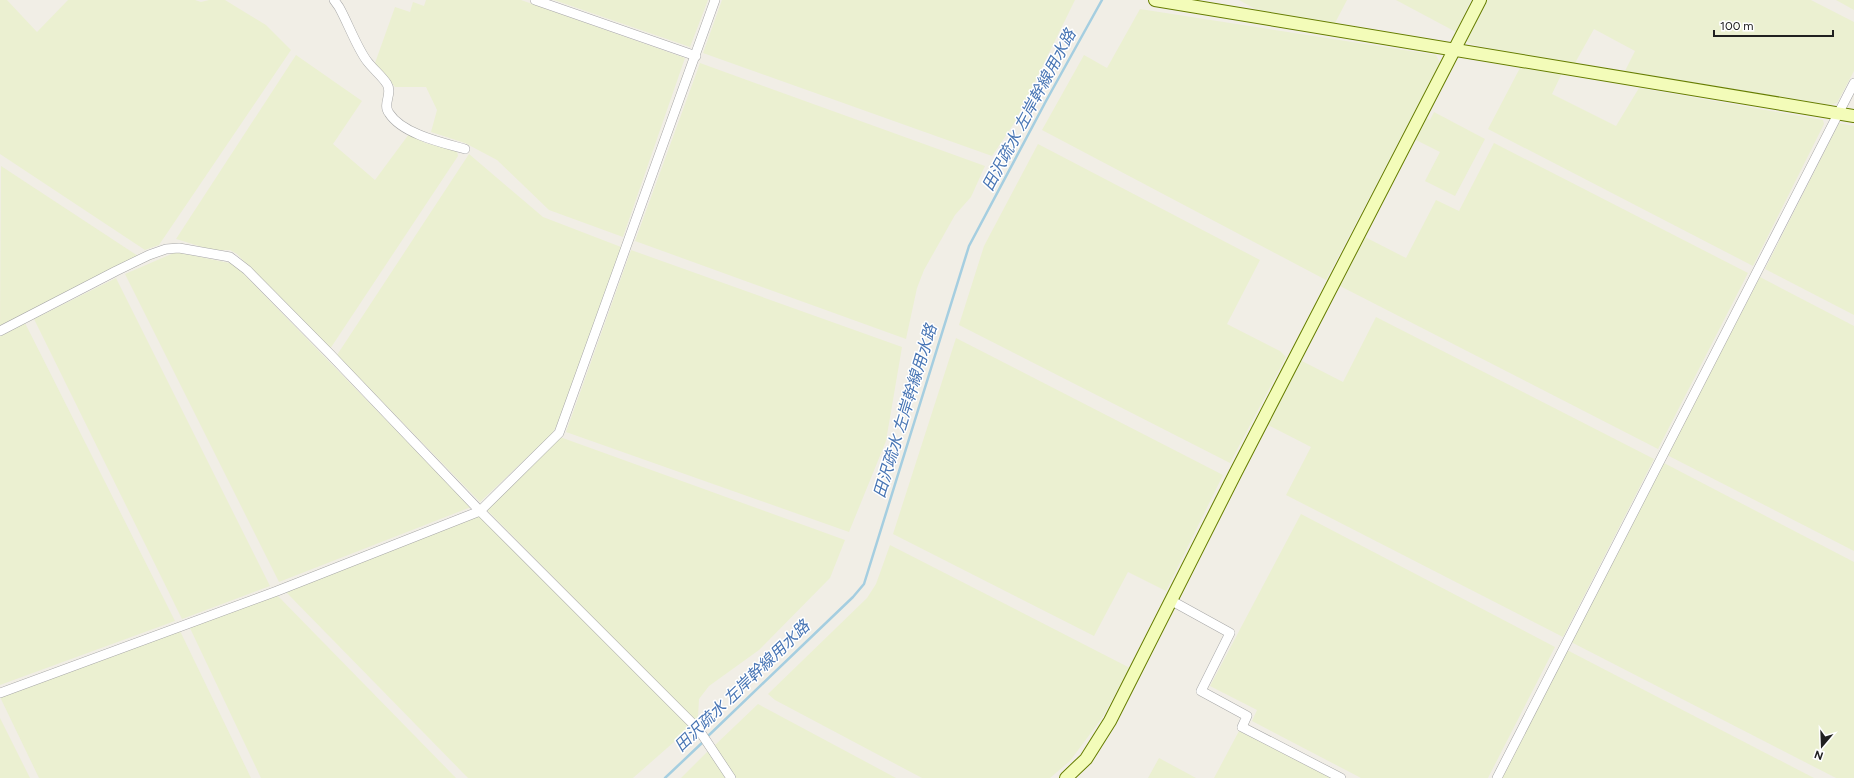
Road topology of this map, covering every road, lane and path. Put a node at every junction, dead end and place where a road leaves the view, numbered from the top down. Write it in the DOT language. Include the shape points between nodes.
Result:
graph roads {
  1 [pos="334,0"];
  2 [pos="535,0"];
  3 [pos="715,0"];
  4 [pos="1155,0"];
  5 [pos="1480,0"];
  6 [pos="1455,49"];
  7 [pos="696,56"];
  8 [pos="1854,83"];
  9 [pos="1839,113"];
  10 [pos="1854,116"];
  11 [pos="465,149"];
  12 [pos="0,331"];
  13 [pos="480,511"];
  14 [pos="1172,601"];
  15 [pos="0,693"];
  16 [pos="731,778"];
  17 [pos="1066,778"];
  18 [pos="1341,778"];
  19 [pos="1497,778"];
  1 -- 11 [label="street" via="367,61 387,84 390,92 386,106 388,113 424,138"];
  2 -- 7 [label="street"];
  3 -- 7 [label="street"];
  4 -- 6 [label="street"];
  5 -- 6 [label="street"];
  6 -- 9 [label="street"];
  6 -- 14 [label="street" via="1238,467"];
  7 -- 13 [label="street" via="559,433"];
  8 -- 9 [label="street"];
  9 -- 10 [label="street"];
  9 -- 19 [label="street"];
  12 -- 13 [label="street" via="149,255 166,249 179,248 230,257 247,270 330,354"];
  13 -- 15 [label="street"];
  13 -- 16 [label="street" via="701,733"];
  14 -- 17 [label="street" via="1096,745 1086,760"];
  14 -- 18 [label="street" via="1230,633 1201,690 1247,716 1242,727"];
}
